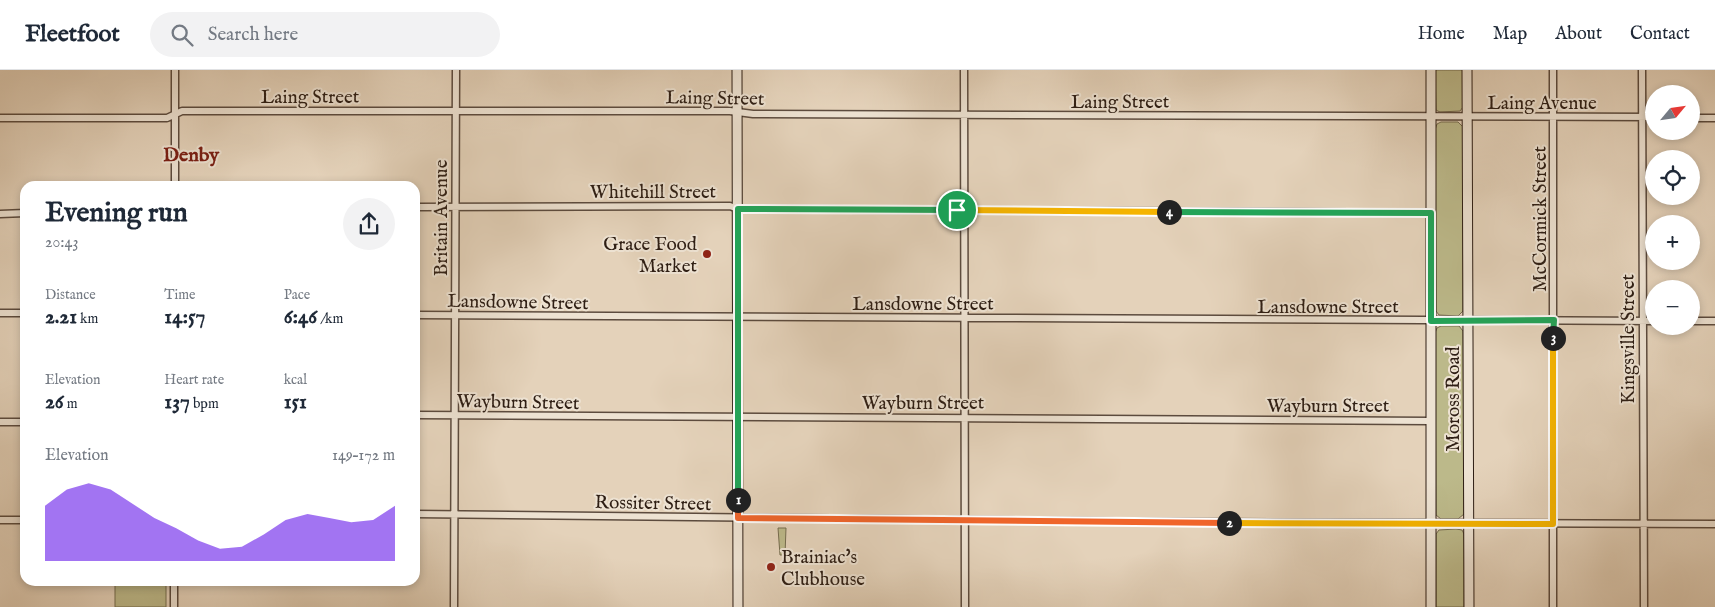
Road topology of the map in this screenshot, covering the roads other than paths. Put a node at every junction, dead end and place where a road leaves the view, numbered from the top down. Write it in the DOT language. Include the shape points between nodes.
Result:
graph roads {
  1 [pos="175,70"];
  2 [pos="456,70"];
  3 [pos="737,70"];
  4 [pos="964,70"];
  5 [pos="1431,70"];
  6 [pos="1467,70"];
  7 [pos="1553,70"];
  8 [pos="1642,70"];
  9 [pos="455,111"];
  10 [pos="737,112"];
  11 [pos="175,114"];
  12 [pos="964,115"];
  13 [pos="1431,117"];
  14 [pos="1467,117"];
  15 [pos="1642,117"];
  16 [pos="0,118"];
  17 [pos="1553,118"];
  18 [pos="1700,118"];
  19 [pos="1715,118"];
  20 [pos="174,181"];
  21 [pos="455,207"];
  22 [pos="420,208"];
  23 [pos="738,209"];
  24 [pos="964,210"];
  25 [pos="20,213"];
  26 [pos="1431,213"];
  27 [pos="0,214"];
  28 [pos="0,313"];
  29 [pos="20,313"];
  30 [pos="420,315"];
  31 [pos="454,316"];
  32 [pos="737,318"];
  33 [pos="964,318"];
  34 [pos="1554,320"];
  35 [pos="1431,321"];
  36 [pos="1468,321"];
  37 [pos="1642,321"];
  38 [pos="1700,321"];
  39 [pos="1715,321"];
  40 [pos="420,415"];
  41 [pos="454,415"];
  42 [pos="737,417"];
  43 [pos="964,418"];
  44 [pos="1431,420"];
  45 [pos="0,422"];
  46 [pos="20,422"];
  47 [pos="420,514"];
  48 [pos="454,514"];
  49 [pos="738,518"];
  50 [pos="0,520"];
  51 [pos="20,520"];
  52 [pos="965,520"];
  53 [pos="1468,523"];
  54 [pos="1432,524"];
  55 [pos="1553,524"];
  56 [pos="1643,524"];
  57 [pos="1715,524"];
  58 [pos="174,586"];
  59 [pos="174,607"];
  60 [pos="454,607"];
  61 [pos="738,607"];
  62 [pos="965,607"];
  63 [pos="1432,607"];
  64 [pos="1469,607"];
  65 [pos="1553,607"];
  66 [pos="1644,607"];
  1 -- 11 [label="street"];
  2 -- 9 [label="street, Britain Avenue"];
  3 -- 10 [label="main road"];
  4 -- 12 [label="street"];
  5 -- 13 [label="main road, Moross Road"];
  6 -- 14 [label="main road, Moross Road"];
  7 -- 17 [label="street, McCormick Street"];
  8 -- 15 [label="street, Kingsville Street"];
  9 -- 10 [label="street, Laing Street"];
  9 -- 11 [label="street, Laing Street" via="182,111"];
  9 -- 21 [label="street, Britain Avenue"];
  10 -- 12 [label="street, Laing Street"];
  10 -- 23 [label="main road"];
  11 -- 16 [label="street, Laing Street" via="167,118"];
  11 -- 20 [label="street"];
  12 -- 13 [label="street, Laing Street"];
  12 -- 24 [label="street"];
  13 -- 14 [label="street, Laing Avenue"];
  13 -- 26 [label="main road, Moross Road"];
  14 -- 17 [label="street, Laing Avenue"];
  14 -- 36 [label="main road, Moross Road"];
  15 -- 17 [label="street, Laing Avenue"];
  15 -- 37 [label="street, Kingsville Street"];
  17 -- 34 [label="street, McCormick Street"];
  18 -- 19 [label="street"];
  21 -- 22 [label="street, Whitehill Street"];
  21 -- 23 [label="street, Whitehill Street" via="730,206"];
  21 -- 31 [label="street, Britain Avenue"];
  23 -- 24 [label="street, Whitehill Street"];
  23 -- 32 [label="main road"];
  24 -- 26 [label="street, Whitehill Street"];
  24 -- 33 [label="street"];
  25 -- 27 [label="street"];
  26 -- 35 [label="main road, Moross Road"];
  28 -- 29 [label="street"];
  30 -- 31 [label="street, Lansdowne Street"];
  31 -- 32 [label="street, Lansdowne Street"];
  31 -- 41 [label="street, Britain Avenue"];
  32 -- 33 [label="street, Lansdowne Street"];
  32 -- 42 [label="main road"];
  33 -- 35 [label="street, Lansdowne Street"];
  33 -- 43 [label="street"];
  34 -- 36 [label="street, Lansdowne Street"];
  34 -- 37 [label="street, Lansdowne Street"];
  34 -- 55 [label="street, McCormick Street"];
  35 -- 36 [label="street, Lansdowne Street"];
  35 -- 44 [label="main road, Moross Road"];
  36 -- 53 [label="main road, Moross Road"];
  37 -- 56 [label="street, Kingsville Street"];
  38 -- 39 [label="street"];
  40 -- 41 [label="street, Wayburn Street"];
  41 -- 42 [label="street, Wayburn Street"];
  41 -- 48 [label="street, Britain Avenue"];
  42 -- 43 [label="street, Wayburn Street"];
  42 -- 49 [label="main road"];
  43 -- 44 [label="street, Wayburn Street"];
  43 -- 52 [label="street"];
  44 -- 54 [label="main road, Moross Road"];
  45 -- 46 [label="street"];
  47 -- 48 [label="street, Rossiter Street"];
  48 -- 49 [label="street, Rossiter Street"];
  48 -- 60 [label="street, Britain Avenue"];
  49 -- 52 [label="street, Rossiter Street"];
  49 -- 61 [label="main road"];
  50 -- 51 [label="street"];
  52 -- 54 [label="street, Rossiter Street"];
  52 -- 62 [label="street"];
  53 -- 54 [label="street, Rossiter Street"];
  53 -- 55 [label="street, Rossiter Street"];
  53 -- 64 [label="main road, Moross Road"];
  54 -- 63 [label="main road, Moross Road"];
  55 -- 56 [label="street, Rossiter Street"];
  55 -- 65 [label="street, McCormick Street"];
  56 -- 57 [label="street, Rossiter Street"];
  56 -- 66 [label="street, Kingsville Street"];
  58 -- 59 [label="street"];
}
